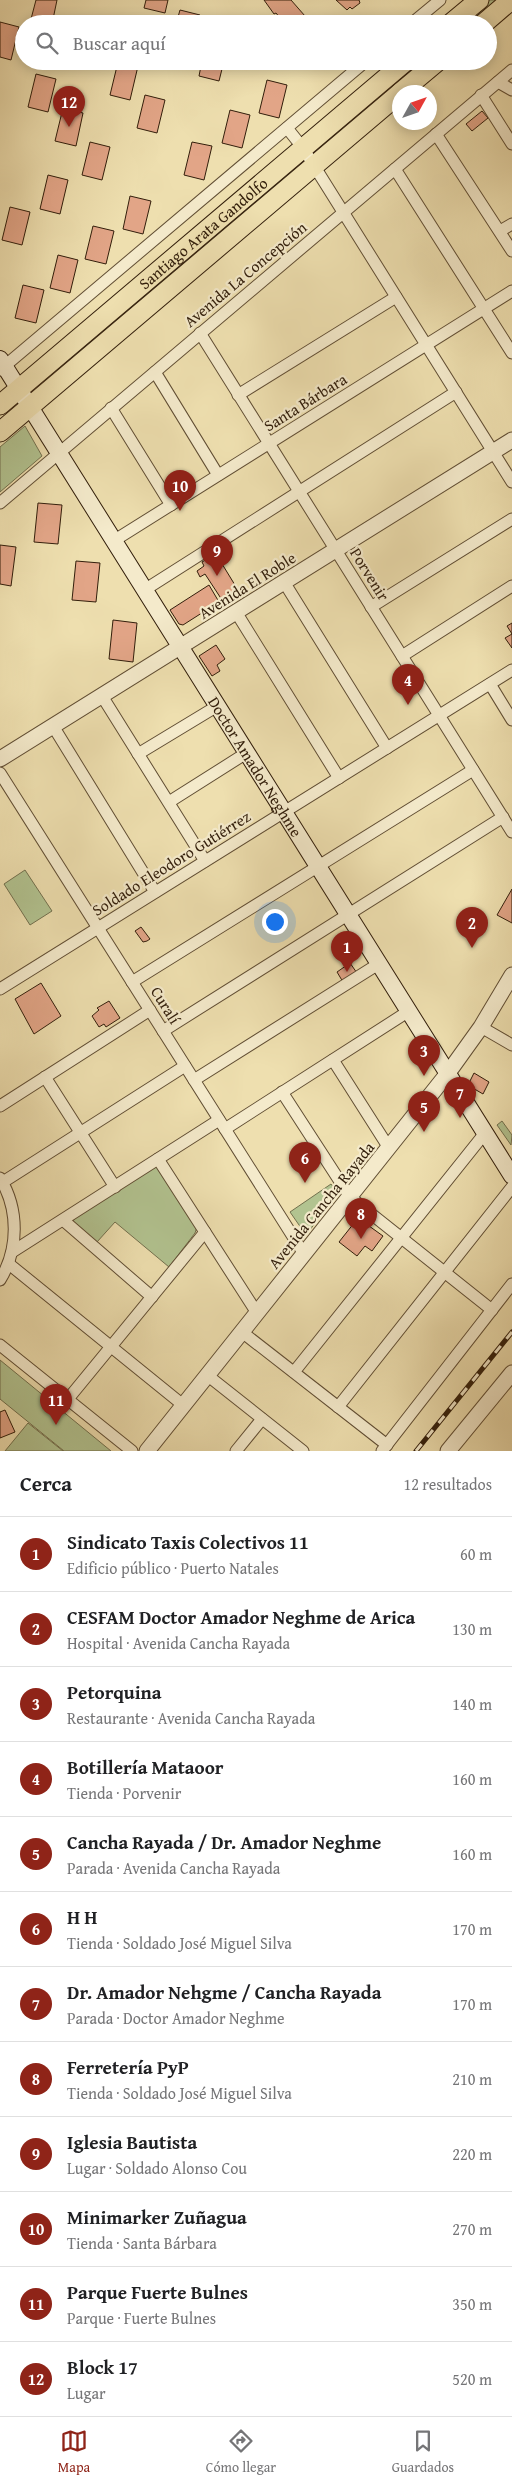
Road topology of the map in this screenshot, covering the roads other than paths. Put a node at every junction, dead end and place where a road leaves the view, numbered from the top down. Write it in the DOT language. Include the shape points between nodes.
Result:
graph roads {
  1 [pos="440,0"];
  2 [pos="479,0"];
  3 [pos="511,0"];
  4 [pos="422,15"];
  5 [pos="461,15"];
  6 [pos="494,15"];
  7 [pos="355,70"];
  8 [pos="395,70"];
  9 [pos="427,70"];
  10 [pos="512,70"];
  11 [pos="498,82"];
  12 [pos="410,85"];
  13 [pos="512,90"];
  14 [pos="482,95"];
  15 [pos="392,100"];
  16 [pos="287,128"];
  17 [pos="436,134"];
  18 [pos="512,144"];
  19 [pos="303,148"];
  20 [pos="314,165"];
  21 [pos="395,168"];
  22 [pos="343,212"];
  23 [pos="512,224"];
  24 [pos="500,231"];
  25 [pos="512,251"];
  26 [pos="512,291"];
  27 [pos="396,297"];
  28 [pos="484,309"];
  29 [pos="200,334"];
  30 [pos="426,345"];
  31 [pos="512,353"];
  32 [pos="2,365"];
  33 [pos="154,372"];
  34 [pos="19,389"];
  35 [pos="456,392"];
  36 [pos="238,395"];
  37 [pos="0,405"];
  38 [pos="30,406"];
  39 [pos="111,408"];
  40 [pos="0,432"];
  41 [pos="512,440"];
  42 [pos="269,444"];
  43 [pos="60,452"];
  44 [pos="493,452"];
  45 [pos="218,475"];
  46 [pos="512,482"];
  47 [pos="299,492"];
  48 [pos="0,502"];
  49 [pos="171,505"];
  50 [pos="512,518"];
  51 [pos="116,540"];
  52 [pos="335,550"];
  53 [pos="284,582"];
  54 [pos="512,586"];
  55 [pos="146,589"];
  56 [pos="371,608"];
  57 [pos="236,612"];
  58 [pos="182,646"];
  59 [pos="402,656"];
  60 [pos="512,670"];
  61 [pos="490,684"];
  62 [pos="102,696"];
  63 [pos="218,705"];
  64 [pos="439,716"];
  65 [pos="512,720"];
  66 [pos="53,726"];
  67 [pos="387,748"];
  68 [pos="248,752"];
  69 [pos="138,754"];
  70 [pos="0,760"];
  71 [pos="473,770"];
  72 [pos="0,773"];
  73 [pos="340,778"];
  74 [pos="168,802"];
  75 [pos="285,811"];
  76 [pos="503,817"];
  77 [pos="511,830"];
  78 [pos="205,861"];
  79 [pos="319,866"];
  80 [pos="155,892"];
  81 [pos="349,914"];
  82 [pos="98,928"];
  83 [pos="380,964"];
  84 [pos="511,978"];
  85 [pos="132,982"];
  86 [pos="0,988"];
  87 [pos="150,1010"];
  88 [pos="409,1011"];
  89 [pos="481,1027"];
  90 [pos="163,1031"];
  91 [pos="512,1045"];
  92 [pos="332,1060"];
  93 [pos="185,1066"];
  94 [pos="448,1073"];
  95 [pos="45,1077"];
  96 [pos="194,1080"];
  97 [pos="282,1092"];
  98 [pos="0,1106"];
  99 [pos="222,1125"];
  100 [pos="80,1133"];
  101 [pos="485,1133"];
  102 [pos="389,1148"];
  103 [pos="158,1159"];
  104 [pos="511,1169"];
  105 [pos="1,1180"];
  106 [pos="114,1187"];
  107 [pos="512,1187"];
  108 [pos="4,1197"];
  109 [pos="350,1197"];
  110 [pos="63,1220"];
  111 [pos="205,1232"];
  112 [pos="401,1238"];
  113 [pos="12,1252"];
  114 [pos="304,1254"];
  115 [pos="8,1264"];
  116 [pos="444,1273"];
  117 [pos="0,1280"];
  118 [pos="512,1284"];
  119 [pos="152,1297"];
  120 [pos="492,1310"];
  121 [pos="257,1313"];
  122 [pos="242,1332"];
  123 [pos="0,1344"];
  124 [pos="111,1347"];
  125 [pos="294,1372"];
  126 [pos="512,1373"];
  127 [pos="207,1375"];
  128 [pos="68,1399"];
  129 [pos="183,1405"];
  130 [pos="338,1407"];
  131 [pos="262,1419"];
  132 [pos="384,1448"];
  133 [pos="132,1451"];
  134 [pos="147,1451"];
  135 [pos="236,1451"];
  136 [pos="303,1451"];
  137 [pos="448,1451"];
  1 -- 4 [label="street"];
  2 -- 5 [label="main road"];
  3 -- 6 [label="main road"];
  7 -- 16 [label="street, Santiago Arata Gandolfo"];
  8 -- 19 [label="main road, Santiago Arata Gandolfo"];
  9 -- 12 [label="main road, Santiago Arata Gandolfo"];
  10 -- 11 [label="street, Avenida La Concepción"];
  11 -- 13 [label="street"];
  11 -- 14 [label="street, Avenida La Concepción"];
  14 -- 17 [label="street, Avenida La Concepción"];
  14 -- 18 [label="street"];
  15 -- 20 [label="main road, Santiago Arata Gandolfo"];
  16 -- 19 [label="street"];
  16 -- 32 [label="street, Santiago Arata Gandolfo"];
  17 -- 21 [label="street, Avenida La Concepción"];
  17 -- 24 [label="street"];
  19 -- 20 [label="street"];
  19 -- 34 [label="main road, Santiago Arata Gandolfo"];
  20 -- 22 [label="street"];
  20 -- 38 [label="main road, Santiago Arata Gandolfo"];
  21 -- 22 [label="street, Avenida La Concepción"];
  21 -- 28 [label="street"];
  22 -- 27 [label="street"];
  22 -- 29 [label="street, Avenida La Concepción"];
  23 -- 24 [label="street"];
  24 -- 25 [label="street"];
  26 -- 28 [label="street, Santa Bárbara"];
  27 -- 30 [label="street"];
  27 -- 36 [label="street"];
  28 -- 30 [label="street, Santa Bárbara"];
  28 -- 31 [label="street"];
  29 -- 33 [label="street, Avenida La Concepción"];
  29 -- 36 [label="street, Porvenir"];
  30 -- 35 [label="street"];
  30 -- 42 [label="street, Santa Bárbara"];
  32 -- 34 [label="main road, Doctor Amador Neghme"];
  33 -- 39 [label="street, Avenida La Concepción"];
  33 -- 45 [label="street"];
  34 -- 37 [label="main road, Santiago Arata Gandolfo"];
  34 -- 38 [label="main road, Doctor Amador Neghme"];
  35 -- 44 [label="street"];
  35 -- 47 [label="street"];
  36 -- 42 [label="street, Porvenir"];
  38 -- 40 [label="main road, Santiago Arata Gandolfo"];
  38 -- 43 [label="main road, Doctor Amador Neghme"];
  39 -- 43 [label="street, Avenida La Concepción"];
  39 -- 49 [label="street"];
  41 -- 44 [label="street, Avenida El Roble"];
  42 -- 45 [label="street, Santa Bárbara"];
  42 -- 47 [label="street, Porvenir"];
  43 -- 48 [label="street, Avenida La Concepción"];
  43 -- 51 [label="main road, Doctor Amador Neghme"];
  44 -- 46 [label="street"];
  44 -- 52 [label="street, Avenida El Roble"];
  45 -- 49 [label="street, Santa Bárbara"];
  47 -- 52 [label="street, Porvenir"];
  47 -- 55 [label="street"];
  49 -- 51 [label="street, Santa Bárbara"];
  50 -- 56 [label="street"];
  51 -- 55 [label="main road, Doctor Amador Neghme"];
  52 -- 53 [label="street, Avenida El Roble"];
  52 -- 56 [label="street, Porvenir"];
  53 -- 57 [label="street, Avenida El Roble"];
  53 -- 67 [label="street"];
  54 -- 59 [label="street"];
  55 -- 58 [label="main road, Doctor Amador Neghme"];
  56 -- 59 [label="street, Porvenir"];
  57 -- 58 [label="street, Avenida El Roble"];
  57 -- 73 [label="street"];
  58 -- 62 [label="street, Avenida El Roble"];
  58 -- 63 [label="main road, Doctor Amador Neghme"];
  59 -- 64 [label="street, Porvenir"];
  60 -- 61 [label="street, Soldado Eleodoro Gutiérrez"];
  61 -- 64 [label="street, Soldado Eleodoro Gutiérrez"];
  61 -- 65 [label="street"];
  62 -- 66 [label="street, Avenida El Roble"];
  62 -- 69 [label="street"];
  63 -- 68 [label="main road, Doctor Amador Neghme"];
  63 -- 69 [label="street"];
  64 -- 67 [label="street, Soldado Eleodoro Gutiérrez"];
  64 -- 71 [label="street, Porvenir"];
  66 -- 70 [label="street, Avenida El Roble"];
  66 -- 80 [label="street"];
  67 -- 73 [label="street, Soldado Eleodoro Gutiérrez"];
  68 -- 74 [label="street"];
  68 -- 75 [label="main road, Doctor Amador Neghme"];
  69 -- 74 [label="street"];
  71 -- 76 [label="street, Porvenir"];
  71 -- 79 [label="street"];
  72 -- 82 [label="street, Curalí"];
  73 -- 75 [label="street, Soldado Eleodoro Gutiérrez"];
  74 -- 78 [label="street"];
  75 -- 78 [label="street, Soldado Eleodoro Gutiérrez"];
  75 -- 79 [label="main road, Doctor Amador Neghme"];
  76 -- 77 [label="street, Porvenir"];
  76 -- 81 [label="street"];
  78 -- 80 [label="street, Soldado Eleodoro Gutiérrez"];
  79 -- 81 [label="main road, Doctor Amador Neghme"];
  79 -- 85 [label="street"];
  80 -- 82 [label="street, Soldado Eleodoro Gutiérrez"];
  81 -- 83 [label="main road, Doctor Amador Neghme"];
  81 -- 90 [label="street"];
  82 -- 85 [label="street, Curalí"];
  82 -- 86 [label="street, Soldado Eleodoro Gutiérrez"];
  83 -- 88 [label="main road, Doctor Amador Neghme"];
  83 -- 96 [label="street"];
  84 -- 89 [label="street, Avenida Cancha Rayada"];
  85 -- 87 [label="street, Curalí"];
  87 -- 90 [label="street, Curalí"];
  87 -- 95 [label="street"];
  88 -- 92 [label="street"];
  88 -- 94 [label="main road, Doctor Amador Neghme"];
  89 -- 91 [label="street"];
  89 -- 94 [label="street, Avenida Cancha Rayada"];
  90 -- 93 [label="street, Curalí"];
  92 -- 97 [label="street"];
  92 -- 102 [label="street"];
  93 -- 96 [label="street, Curalí"];
  93 -- 100 [label="street"];
  94 -- 101 [label="main road, Doctor Amador Neghme"];
  94 -- 102 [label="street, Avenida Cancha Rayada"];
  95 -- 98 [label="street"];
  95 -- 100 [label="street"];
  96 -- 99 [label="street, Curalí"];
  97 -- 99 [label="street"];
  97 -- 109 [label="street"];
  99 -- 103 [label="street"];
  99 -- 114 [label="street, Curalí"];
  100 -- 105 [label="street"];
  100 -- 106 [label="street"];
  101 -- 104 [label="main road, Doctor Amador Neghme"];
  101 -- 112 [label="street"];
  102 -- 109 [label="street, Avenida Cancha Rayada"];
  103 -- 106 [label="street"];
  103 -- 111 [label="street"];
  105 -- 108 [label="street"];
  106 -- 110 [label="street"];
  107 -- 116 [label="street"];
  108 -- 113 [label="street" via="14,1217"];
  109 -- 112 [label="street"];
  109 -- 114 [label="street, Avenida Cancha Rayada"];
  110 -- 113 [label="street"];
  110 -- 119 [label="street"];
  111 -- 119 [label="street"];
  111 -- 121 [label="street"];
  112 -- 116 [label="street"];
  112 -- 125 [label="street"];
  113 -- 115 [label="street"];
  114 -- 121 [label="street, Avenida Cancha Rayada"];
  115 -- 117 [label="street"];
  115 -- 124 [label="street"];
  116 -- 120 [label="street"];
  116 -- 130 [label="street"];
  118 -- 120 [label="street"];
  119 -- 124 [label="street"];
  120 -- 132 [label="street"];
  121 -- 122 [label="street, Avenida Cancha Rayada"];
  122 -- 125 [label="street"];
  122 -- 127 [label="street, Avenida Cancha Rayada"];
  123 -- 128 [label="street"];
  124 -- 128 [label="street"];
  124 -- 129 [label="street"];
  125 -- 130 [label="street"];
  126 -- 137 [label="street"];
  127 -- 129 [label="street, Avenida Cancha Rayada"];
  127 -- 131 [label="street"];
  128 -- 133 [label="street"];
  129 -- 134 [label="street, Avenida Cancha Rayada"];
  130 -- 132 [label="street"];
  131 -- 135 [label="street"];
  131 -- 136 [label="street"];
}
